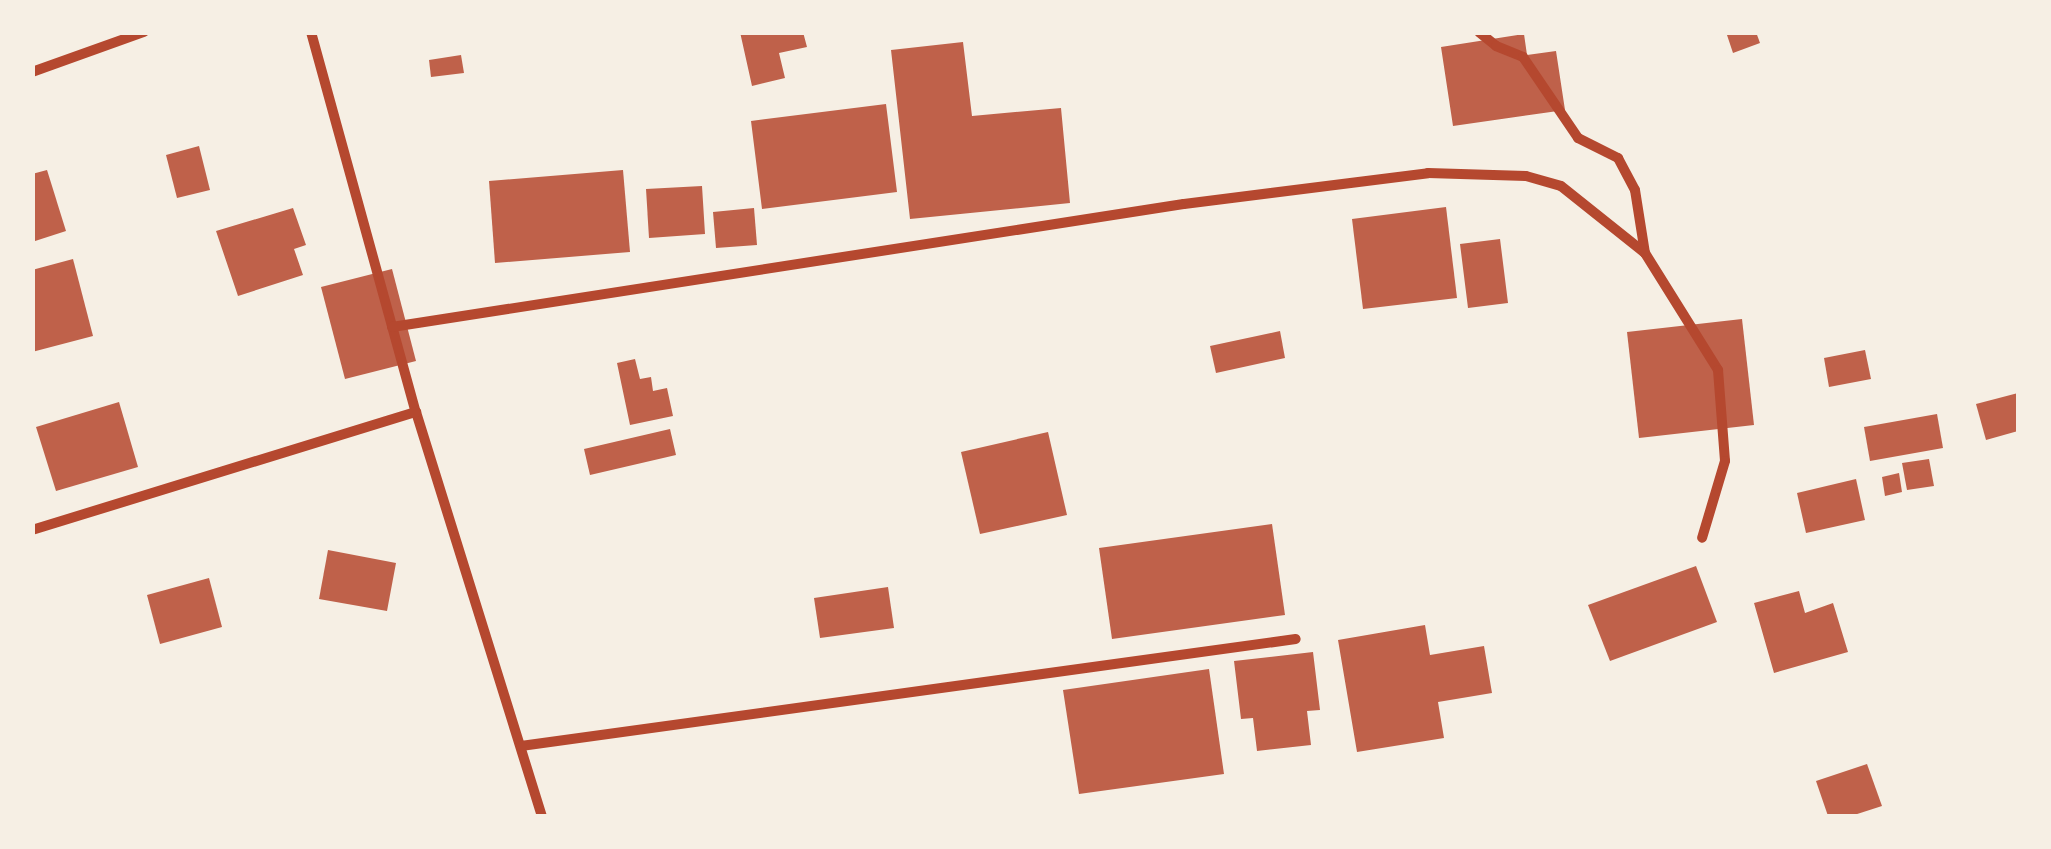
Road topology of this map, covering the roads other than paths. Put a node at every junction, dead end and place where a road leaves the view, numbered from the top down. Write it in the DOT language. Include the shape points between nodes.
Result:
graph roads {
  1 [pos="144,32"];
  2 [pos="311,32"];
  3 [pos="1478,32"];
  4 [pos="32,72"];
  5 [pos="1645,253"];
  6 [pos="392,327"];
  7 [pos="416,412"];
  8 [pos="32,530"];
  9 [pos="1702,538"];
  10 [pos="1296,639"];
  11 [pos="521,746"];
  12 [pos="542,816"];
  1 -- 4 [label="street"];
  2 -- 6 [label="street"];
  3 -- 5 [label="street" via="1523,57 1578,138 1618,158 1635,190"];
  5 -- 6 [label="street" via="1561,186 1526,176 1428,173 1184,204"];
  5 -- 9 [label="street" via="1718,370 1725,460"];
  6 -- 7 [label="street"];
  7 -- 8 [label="street"];
  7 -- 11 [label="street"];
  10 -- 11 [label="street"];
  11 -- 12 [label="street"];
}
